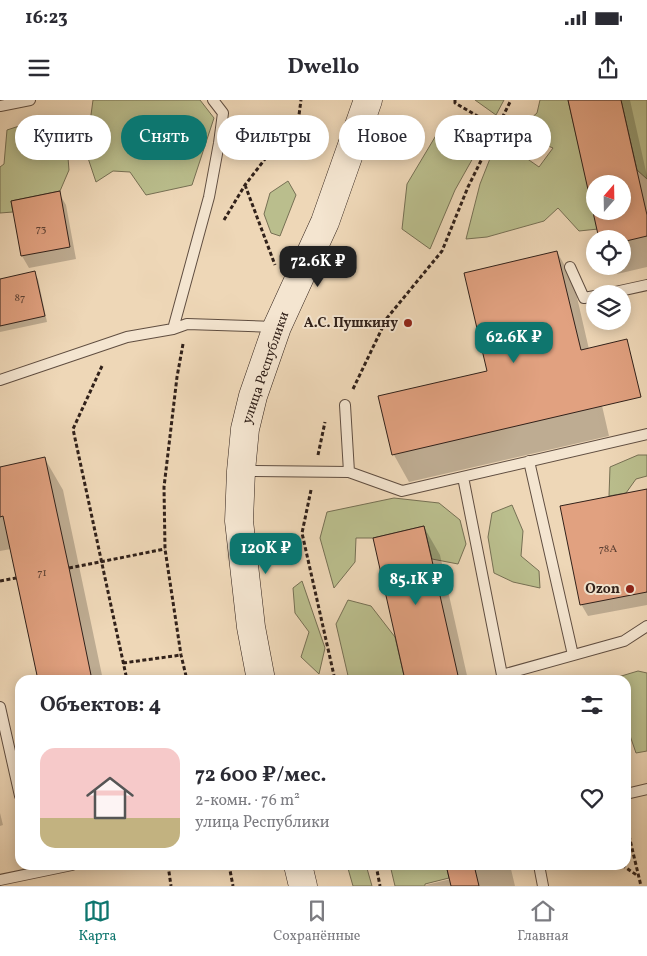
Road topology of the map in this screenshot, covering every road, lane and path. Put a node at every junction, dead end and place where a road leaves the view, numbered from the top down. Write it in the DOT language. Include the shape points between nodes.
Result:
graph roads {
  1 [pos="30,100"];
  2 [pos="213,100"];
  3 [pos="301,100"];
  4 [pos="368,100"];
  5 [pos="455,100"];
  6 [pos="511,100"];
  7 [pos="0,106"];
  8 [pos="476,115"];
  9 [pos="504,115"];
  10 [pos="482,160"];
  11 [pos="245,185"];
  12 [pos="221,225"];
  13 [pos="275,266"];
  14 [pos="570,267"];
  15 [pos="647,285"];
  16 [pos="631,289"];
  17 [pos="586,298"];
  18 [pos="187,324"];
  19 [pos="278,327"];
  20 [pos="173,329"];
  21 [pos="114,341"];
  22 [pos="0,380"];
  23 [pos="345,405"];
  24 [pos="327,414"];
  25 [pos="647,434"];
  26 [pos="529,461"];
  27 [pos="241,472"];
  28 [pos="315,472"];
  29 [pos="349,472"];
  30 [pos="463,476"];
  31 [pos="165,549"];
  32 [pos="101,562"];
  33 [pos="69,568"];
  34 [pos="16,578"];
  35 [pos="0,581"];
  36 [pos="647,626"];
  37 [pos="181,655"];
  38 [pos="573,655"];
  39 [pos="123,663"];
  40 [pos="126,675"];
  41 [pos="186,675"];
  42 [pos="260,675"];
  43 [pos="333,675"];
  44 [pos="501,675"];
  45 [pos="511,675"];
  46 [pos="0,707"];
  47 [pos="15,774"];
  48 [pos="647,789"];
  49 [pos="631,793"];
  50 [pos="631,843"];
  51 [pos="30,870"];
  52 [pos="169,870"];
  53 [pos="230,870"];
  54 [pos="299,870"];
  55 [pos="377,870"];
  56 [pos="540,870"];
  57 [pos="630,870"];
  58 [pos="639,876"];
  59 [pos="0,880"];
  60 [pos="172,886"];
  61 [pos="233,886"];
  62 [pos="303,886"];
  63 [pos="380,886"];
  64 [pos="544,886"];
  65 [pos="641,886"];
  1 -- 7 [label="lane"];
  2 -- 20 [label="lane" via="223,113 219,143 209,197"];
  3 -- 11 [label="path" via="299,115"];
  4 -- 19 [label="main road, улица Республики" via="324,222"];
  5 -- 8 [label="path"];
  6 -- 9 [label="path"];
  10 -- 23 [label="path" via="442,251 387,318"];
  11 -- 12 [label="path"];
  11 -- 13 [label="path"];
  14 -- 17 [label="lane"];
  15 -- 16 [label="lane"];
  18 -- 19 [label="lane"];
  18 -- 20 [label="lane"];
  18 -- 31 [label="path" via="177,376 164,487"];
  19 -- 27 [label="main road, улица Республики" via="253,396 245,429"];
  20 -- 21 [label="lane"];
  21 -- 22 [label="lane"];
  21 -- 32 [label="path" via="73,429"];
  23 -- 29 [label="lane"];
  24 -- 28 [label="path"];
  25 -- 26 [label="lane"];
  26 -- 30 [label="lane"];
  26 -- 38 [label="lane"];
  27 -- 28 [label="lane"];
  27 -- 42 [label="main road, улица Республики" via="239,521"];
  28 -- 29 [label="lane"];
  28 -- 43 [label="path" via="302,533"];
  29 -- 30 [label="lane" via="402,491"];
  30 -- 44 [label="lane"];
  31 -- 32 [label="path"];
  31 -- 37 [label="path"];
  32 -- 33 [label="path"];
  32 -- 39 [label="path"];
  34 -- 35 [label="path"];
  36 -- 38 [label="lane" via="624,641"];
  37 -- 39 [label="path"];
  37 -- 41 [label="path"];
  38 -- 45 [label="lane"];
  39 -- 40 [label="path"];
  46 -- 47 [label="lane"];
  48 -- 49 [label="lane"];
  50 -- 58 [label="path"];
  51 -- 59 [label="lane"];
  52 -- 60 [label="path"];
  53 -- 61 [label="path"];
  54 -- 62 [label="main road"];
  55 -- 63 [label="path"];
  56 -- 64 [label="lane"];
  57 -- 58 [label="path"];
  58 -- 65 [label="path"];
}
